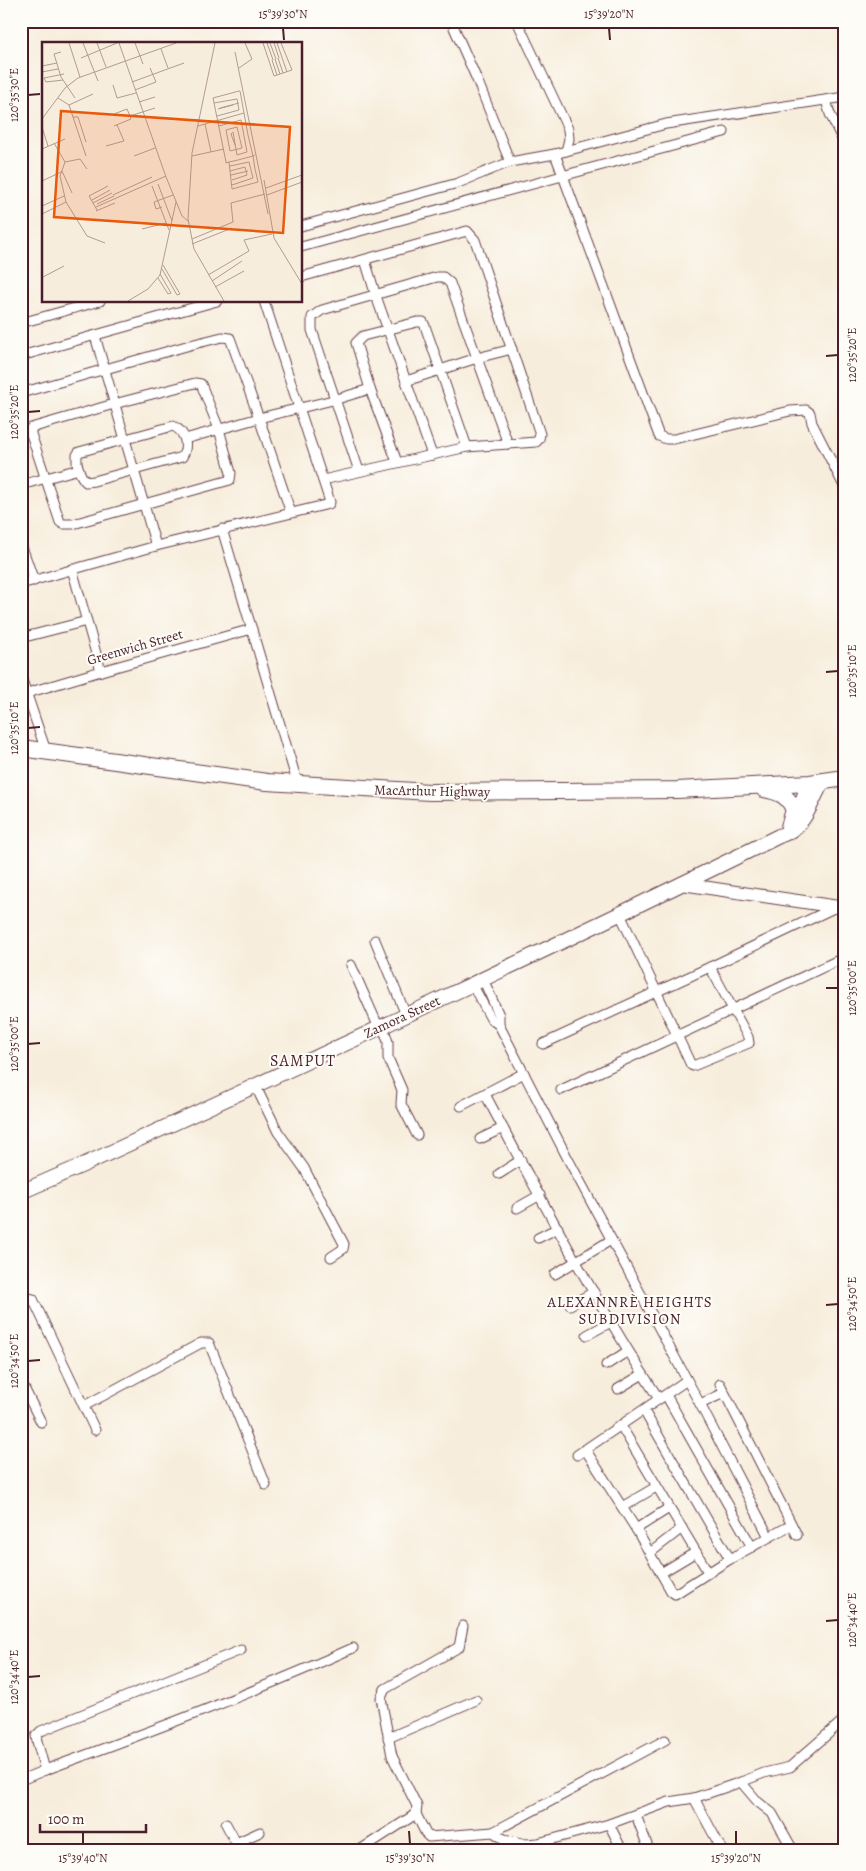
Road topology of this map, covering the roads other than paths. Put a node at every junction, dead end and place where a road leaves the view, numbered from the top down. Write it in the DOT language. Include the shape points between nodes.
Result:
graph roads {
  1 [pos="451,21"];
  2 [pos="517,21"];
  3 [pos="845,97"];
  4 [pos="826,100"];
  5 [pos="724,132"];
  6 [pos="845,145"];
  7 [pos="566,151"];
  8 [pos="556,154"];
  9 [pos="510,162"];
  10 [pos="563,174"];
  11 [pos="302,226"];
  12 [pos="302,247"];
  13 [pos="365,260"];
  14 [pos="302,277"];
  15 [pos="376,296"];
  16 [pos="97,302"];
  17 [pos="214,302"];
  18 [pos="264,302"];
  19 [pos="21,324"];
  20 [pos="388,330"];
  21 [pos="95,336"];
  22 [pos="512,349"];
  23 [pos="21,356"];
  24 [pos="477,358"];
  25 [pos="441,369"];
  26 [pos="104,370"];
  27 [pos="406,381"];
  28 [pos="370,389"];
  29 [pos="21,393"];
  30 [pos="337,400"];
  31 [pos="114,404"];
  32 [pos="300,409"];
  33 [pos="259,418"];
  34 [pos="218,429"];
  35 [pos="124,439"];
  36 [pos="184,439"];
  37 [pos="508,444"];
  38 [pos="467,447"];
  39 [pos="432,455"];
  40 [pos="397,462"];
  41 [pos="78,469"];
  42 [pos="133,470"];
  43 [pos="359,471"];
  44 [pos="44,479"];
  45 [pos="323,480"];
  46 [pos="21,485"];
  47 [pos="845,488"];
  48 [pos="144,506"];
  49 [pos="291,513"];
  50 [pos="222,529"];
  51 [pos="21,544"];
  52 [pos="156,546"];
  53 [pos="72,569"];
  54 [pos="34,580"];
  55 [pos="21,584"];
  56 [pos="87,622"];
  57 [pos="252,629"];
  58 [pos="21,638"];
  59 [pos="101,671"];
  60 [pos="21,677"];
  61 [pos="27,693"];
  62 [pos="21,748"];
  63 [pos="46,751"];
  64 [pos="845,778"];
  65 [pos="817,782"];
  66 [pos="298,785"];
  67 [pos="744,786"];
  68 [pos="787,830"];
  69 [pos="682,884"];
  70 [pos="840,908"];
  71 [pos="620,914"];
  72 [pos="374,940"];
  73 [pos="845,957"];
  74 [pos="350,965"];
  75 [pos="710,967"];
  76 [pos="478,981"];
  77 [pos="489,992"];
  78 [pos="657,992"];
  79 [pos="479,997"];
  80 [pos="733,1009"];
  81 [pos="406,1015"];
  82 [pos="499,1025"];
  83 [pos="381,1027"];
  84 [pos="678,1035"];
  85 [pos="542,1044"];
  86 [pos="524,1073"];
  87 [pos="255,1085"];
  88 [pos="560,1090"];
  89 [pos="485,1094"];
  90 [pos="460,1106"];
  91 [pos="503,1128"];
  92 [pos="417,1135"];
  93 [pos="480,1139"];
  94 [pos="521,1160"];
  95 [pos="499,1174"];
  96 [pos="21,1192"];
  97 [pos="540,1195"];
  98 [pos="516,1208"];
  99 [pos="558,1228"];
  100 [pos="538,1238"];
  101 [pos="612,1240"];
  102 [pos="331,1256"];
  103 [pos="576,1260"];
  104 [pos="554,1274"];
  105 [pos="594,1292"];
  106 [pos="21,1301"];
  107 [pos="570,1305"];
  108 [pos="611,1322"];
  109 [pos="587,1335"];
  110 [pos="628,1351"];
  111 [pos="606,1365"];
  112 [pos="643,1374"];
  113 [pos="687,1380"];
  114 [pos="21,1382"];
  115 [pos="720,1384"];
  116 [pos="618,1390"];
  117 [pos="724,1393"];
  118 [pos="663,1397"];
  119 [pos="700,1404"];
  120 [pos="84,1406"];
  121 [pos="644,1411"];
  122 [pos="41,1422"];
  123 [pos="621,1426"];
  124 [pos="95,1430"];
  125 [pos="586,1449"];
  126 [pos="577,1455"];
  127 [pos="266,1485"];
  128 [pos="656,1487"];
  129 [pos="622,1507"];
  130 [pos="669,1508"];
  131 [pos="791,1525"];
  132 [pos="682,1528"];
  133 [pos="636,1530"];
  134 [pos="797,1535"];
  135 [pos="769,1537"];
  136 [pos="752,1547"];
  137 [pos="696,1552"];
  138 [pos="650,1553"];
  139 [pos="730,1559"];
  140 [pos="708,1572"];
  141 [pos="661,1573"];
  142 [pos="463,1626"];
  143 [pos="353,1648"];
  144 [pos="241,1650"];
  145 [pos="476,1700"];
  146 [pos="845,1719"];
  147 [pos="388,1738"];
  148 [pos="665,1740"];
  149 [pos="45,1770"];
  150 [pos="21,1780"];
  151 [pos="742,1782"];
  152 [pos="694,1798"];
  153 [pos="416,1814"];
  154 [pos="636,1815"];
  155 [pos="226,1824"];
  156 [pos="609,1824"];
  157 [pos="260,1832"];
  158 [pos="493,1832"];
  159 [pos="504,1838"];
  160 [pos="238,1846"];
  161 [pos="360,1850"];
  162 [pos="510,1850"];
  163 [pos="622,1850"];
  164 [pos="649,1850"];
  165 [pos="722,1850"];
  166 [pos="792,1850"];
  1 -- 9 [label="street"];
  2 -- 7 [label="street" via="568,129"];
  3 -- 4 [label="street"];
  4 -- 6 [label="street"];
  4 -- 7 [label="street" via="666,124"];
  5 -- 10 [label="street"];
  7 -- 8 [label="street"];
  8 -- 9 [label="street"];
  8 -- 10 [label="street"];
  9 -- 11 [label="street" via="458,183"];
  10 -- 12 [label="street"];
  10 -- 47 [label="street" via="659,436 674,438 806,410"];
  13 -- 14 [label="street"];
  13 -- 15 [label="street"];
  13 -- 22 [label="street" via="467,231 475,240"];
  15 -- 20 [label="street"];
  15 -- 24 [label="street" via="437,277 447,279"];
  15 -- 30 [label="street" via="322,310 312,317 312,330"];
  16 -- 19 [label="street"];
  17 -- 21 [label="street"];
  18 -- 32 [label="street"];
  20 -- 25 [label="street" via="423,322"];
  20 -- 27 [label="street"];
  20 -- 28 [label="street" via="363,336 356,343"];
  21 -- 23 [label="street"];
  21 -- 26 [label="street"];
  22 -- 24 [label="street"];
  22 -- 37 [label="street" via="540,434 536,442"];
  24 -- 25 [label="street"];
  24 -- 37 [label="street"];
  25 -- 27 [label="street"];
  25 -- 38 [label="street"];
  26 -- 29 [label="street"];
  26 -- 31 [label="street"];
  26 -- 33 [label="street" via="227,337 232,341"];
  27 -- 39 [label="street"];
  28 -- 30 [label="street"];
  28 -- 40 [label="street"];
  30 -- 32 [label="street"];
  30 -- 43 [label="street"];
  31 -- 34 [label="street" via="199,383"];
  31 -- 35 [label="street"];
  31 -- 44 [label="street" via="31,428"];
  32 -- 33 [label="street"];
  32 -- 45 [label="street"];
  33 -- 34 [label="street"];
  33 -- 49 [label="street"];
  34 -- 36 [label="street"];
  34 -- 48 [label="street" via="231,473 230,480"];
  35 -- 36 [label="street" via="173,426"];
  35 -- 41 [label="street" via="79,452 76,458"];
  35 -- 42 [label="street"];
  36 -- 42 [label="street" via="186,449 182,457"];
  37 -- 38 [label="street"];
  38 -- 39 [label="street"];
  39 -- 40 [label="street"];
  40 -- 43 [label="street"];
  41 -- 42 [label="street" via="83,479 89,482"];
  41 -- 44 [label="street"];
  42 -- 48 [label="street"];
  43 -- 45 [label="street"];
  44 -- 46 [label="street"];
  44 -- 48 [label="street" via="58,518 64,524"];
  45 -- 49 [label="street" via="329,504"];
  48 -- 52 [label="street"];
  49 -- 50 [label="street"];
  50 -- 52 [label="street"];
  50 -- 57 [label="street"];
  51 -- 54 [label="street"];
  52 -- 53 [label="street"];
  53 -- 54 [label="street"];
  53 -- 56 [label="street"];
  54 -- 55 [label="street"];
  56 -- 58 [label="street"];
  56 -- 59 [label="street"];
  57 -- 59 [label="street, Greenwich Street"];
  57 -- 66 [label="street"];
  59 -- 61 [label="street, Greenwich Street"];
  60 -- 61 [label="street"];
  61 -- 63 [label="street"];
  62 -- 63 [label="highway, MacArthur Highway"];
  63 -- 66 [label="highway, MacArthur Highway"];
  64 -- 65 [label="highway, MacArthur Highway"];
  65 -- 67 [label="highway, MacArthur Highway"];
  65 -- 68 [label="main road, Zamora Street" via="808,811"];
  66 -- 67 [label="highway, MacArthur Highway" via="430,792 604,792"];
  67 -- 68 [label="highway" via="776,791 786,797 794,810"];
  68 -- 69 [label="main road, Zamora Street"];
  69 -- 70 [label="street"];
  69 -- 71 [label="main road, Zamora Street"];
  70 -- 75 [label="street"];
  71 -- 76 [label="main road, Zamora Street"];
  71 -- 78 [label="street"];
  72 -- 81 [label="street"];
  73 -- 80 [label="street"];
  74 -- 83 [label="street"];
  75 -- 78 [label="street"];
  75 -- 80 [label="street"];
  76 -- 77 [label="street"];
  76 -- 79 [label="street"];
  76 -- 81 [label="main road, Zamora Street"];
  77 -- 79 [label="street"];
  77 -- 82 [label="street"];
  78 -- 84 [label="street"];
  78 -- 85 [label="street"];
  79 -- 82 [label="street" via="491,1019"];
  80 -- 84 [label="street"];
  80 -- 84 [label="street" via="748,1037 747,1044 693,1066"];
  81 -- 83 [label="main road, Zamora Street"];
  82 -- 86 [label="street"];
  83 -- 87 [label="main road, Zamora Street"];
  83 -- 92 [label="street" via="388,1042 388,1058 402,1090 401,1104"];
  84 -- 88 [label="street"];
  86 -- 89 [label="street"];
  86 -- 101 [label="street"];
  87 -- 96 [label="main road, Zamora Street"];
  87 -- 102 [label="street" via="278,1132 304,1168 344,1244 343,1249"];
  89 -- 90 [label="street"];
  89 -- 91 [label="street"];
  91 -- 93 [label="street"];
  91 -- 94 [label="street"];
  94 -- 95 [label="street"];
  94 -- 97 [label="street"];
  97 -- 98 [label="street"];
  97 -- 99 [label="street"];
  99 -- 100 [label="street"];
  99 -- 103 [label="street"];
  101 -- 103 [label="street"];
  101 -- 113 [label="street"];
  103 -- 104 [label="street"];
  103 -- 105 [label="street"];
  105 -- 107 [label="street"];
  105 -- 108 [label="street"];
  106 -- 120 [label="street" via="33,1300"];
  108 -- 109 [label="street"];
  108 -- 110 [label="street"];
  110 -- 111 [label="street"];
  110 -- 112 [label="street"];
  112 -- 116 [label="street"];
  112 -- 118 [label="street"];
  113 -- 118 [label="street"];
  113 -- 119 [label="street"];
  114 -- 122 [label="street"];
  115 -- 117 [label="street"];
  117 -- 119 [label="street"];
  117 -- 131 [label="street"];
  118 -- 121 [label="street"];
  118 -- 136 [label="street"];
  119 -- 135 [label="street"];
  120 -- 124 [label="street"];
  120 -- 127 [label="street" via="201,1343 209,1343"];
  121 -- 123 [label="street"];
  121 -- 139 [label="street"];
  123 -- 125 [label="street"];
  123 -- 128 [label="street"];
  125 -- 126 [label="street"];
  125 -- 129 [label="street"];
  128 -- 129 [label="street"];
  128 -- 130 [label="street"];
  129 -- 133 [label="street"];
  130 -- 132 [label="street"];
  130 -- 133 [label="street"];
  131 -- 134 [label="street"];
  131 -- 135 [label="street"];
  132 -- 137 [label="street"];
  132 -- 138 [label="street"];
  133 -- 138 [label="street"];
  135 -- 136 [label="street"];
  136 -- 139 [label="street"];
  137 -- 140 [label="street"];
  137 -- 141 [label="street"];
  138 -- 141 [label="street"];
  139 -- 140 [label="street"];
  140 -- 141 [label="street" via="675,1594"];
  142 -- 147 [label="street" via="459,1647 382,1692"];
  143 -- 149 [label="street"];
  144 -- 149 [label="street" via="40,1731 36,1736"];
  145 -- 147 [label="street"];
  146 -- 151 [label="street" via="790,1767"];
  147 -- 153 [label="street" via="395,1763 417,1806"];
  148 -- 158 [label="street"];
  149 -- 150 [label="street"];
  151 -- 152 [label="street"];
  151 -- 166 [label="street" via="772,1813"];
  152 -- 154 [label="street" via="669,1802"];
  152 -- 165 [label="street"];
  153 -- 158 [label="street" via="430,1837"];
  153 -- 161 [label="street"];
  154 -- 156 [label="street"];
  154 -- 164 [label="street"];
  155 -- 160 [label="street"];
  156 -- 159 [label="street" via="532,1844"];
  156 -- 163 [label="street"];
  157 -- 160 [label="street"];
  158 -- 159 [label="street"];
  159 -- 162 [label="street"];
}
